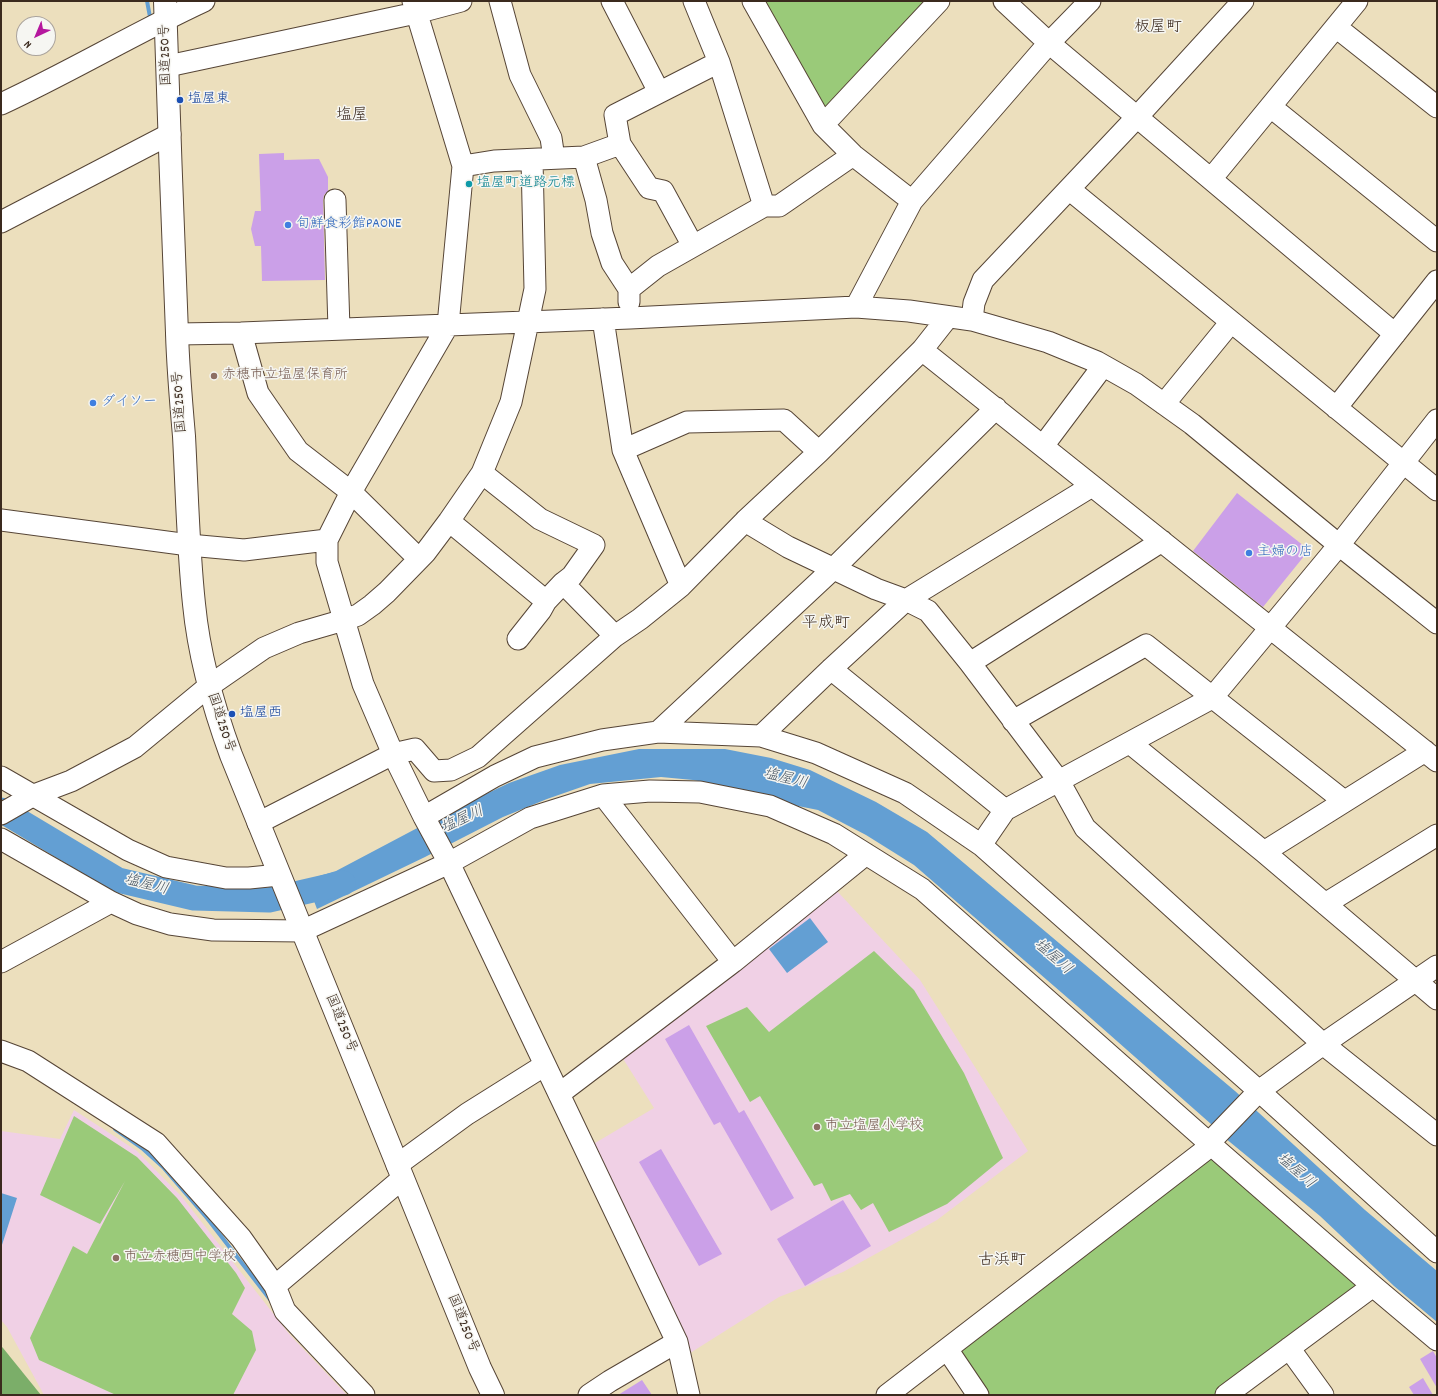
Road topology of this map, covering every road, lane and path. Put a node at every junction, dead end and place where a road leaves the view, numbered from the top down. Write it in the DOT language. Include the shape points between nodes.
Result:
graph roads {
  1 [pos="204,1"];
  2 [pos="461,1"];
  3 [pos="500,1"];
  4 [pos="612,1"];
  5 [pos="694,1"];
  6 [pos="754,1"];
  7 [pos="939,1"];
  8 [pos="1004,1"];
  9 [pos="1090,1"];
  10 [pos="1243,1"];
  11 [pos="1357,1"];
  12 [pos="414,7"];
  13 [pos="166,10"];
  14 [pos="1336,27"];
  15 [pos="1049,44"];
  16 [pos="719,62"];
  17 [pos="168,66"];
  18 [pos="659,92"];
  19 [pos="1,104"];
  20 [pos="1271,107"];
  21 [pos="1437,107"];
  22 [pos="1137,117"];
  23 [pos="823,125"];
  24 [pos="170,134"];
  25 [pos="620,144"];
  26 [pos="853,155"];
  27 [pos="584,156"];
  28 [pos="554,158"];
  29 [pos="532,160"];
  30 [pos="463,166"];
  31 [pos="1211,179"];
  32 [pos="1069,189"];
  33 [pos="335,200"];
  34 [pos="912,201"];
  35 [pos="764,206"];
  36 [pos="1,222"];
  37 [pos="1437,241"];
  38 [pos="693,246"];
  39 [pos="1437,282"];
  40 [pos="629,289"];
  41 [pos="856,307"];
  42 [pos="948,317"];
  43 [pos="630,318"];
  44 [pos="603,319"];
  45 [pos="972,320"];
  46 [pos="527,322"];
  47 [pos="1231,322"];
  48 [pos="448,325"];
  49 [pos="340,329"];
  50 [pos="240,333"];
  51 [pos="177,334"];
  52 [pos="1395,334"];
  53 [pos="922,350"];
  54 [pos="1103,366"];
  55 [pos="1164,404"];
  56 [pos="996,408"];
  57 [pos="1336,408"];
  58 [pos="1437,420"];
  59 [pos="1043,446"];
  60 [pos="623,450"];
  61 [pos="819,452"];
  62 [pos="1404,462"];
  63 [pos="482,473"];
  64 [pos="1092,486"];
  65 [pos="1437,490"];
  66 [pos="351,492"];
  67 [pos="1,520"];
  68 [pos="449,521"];
  69 [pos="745,521"];
  70 [pos="327,540"];
  71 [pos="1162,541"];
  72 [pos="189,545"];
  73 [pos="1339,545"];
  74 [pos="419,559"];
  75 [pos="834,568"];
  76 [pos="563,583"];
  77 [pos="681,586"];
  78 [pos="906,600"];
  79 [pos="546,601"];
  80 [pos="344,620"];
  81 [pos="1437,623"];
  82 [pos="1270,628"];
  83 [pos="615,636"];
  84 [pos="518,639"];
  85 [pos="970,663"];
  86 [pos="831,669"];
  87 [pos="209,686"];
  88 [pos="1212,698"];
  89 [pos="1013,721"];
  90 [pos="658,732"];
  91 [pos="761,736"];
  92 [pos="1130,743"];
  93 [pos="393,754"];
  94 [pos="1431,756"];
  95 [pos="1,777"];
  96 [pos="1059,781"];
  97 [pos="34,795"];
  98 [pos="603,795"];
  99 [pos="1344,801"];
  100 [pos="1005,810"];
  101 [pos="1,814"];
  102 [pos="424,817"];
  103 [pos="258,823"];
  104 [pos="1437,834"];
  105 [pos="1,839"];
  106 [pos="981,845"];
  107 [pos="1264,852"];
  108 [pos="866,854"];
  109 [pos="449,863"];
  110 [pos="279,875"];
  111 [pos="111,902"];
  112 [pos="1325,904"];
  113 [pos="302,931"];
  114 [pos="1,962"];
  115 [pos="733,962"];
  116 [pos="1437,966"];
  117 [pos="1415,980"];
  118 [pos="1437,999"];
  119 [pos="1323,1044"];
  120 [pos="1,1051"];
  121 [pos="545,1065"];
  122 [pos="1259,1090"];
  123 [pos="559,1094"];
  124 [pos="1437,1135"];
  125 [pos="1210,1143"];
  126 [pos="400,1172"];
  127 [pos="1437,1252"];
  128 [pos="275,1286"];
  129 [pos="1373,1286"];
  130 [pos="1437,1340"];
  131 [pos="677,1342"];
  132 [pos="947,1348"];
  133 [pos="1289,1348"];
  134 [pos="364,1395"];
  135 [pos="493,1395"];
  136 [pos="589,1395"];
  137 [pos="689,1395"];
  138 [pos="887,1395"];
  139 [pos="978,1395"];
  140 [pos="1226,1395"];
  141 [pos="1323,1395"];
  1 -- 13 [label="street"];
  2 -- 12 [label="street"];
  3 -- 28 [label="street" via="520,75 551,138"];
  4 -- 18 [label="street"];
  5 -- 16 [label="street"];
  6 -- 23 [label="street"];
  7 -- 23 [label="street"];
  8 -- 15 [label="street"];
  9 -- 15 [label="street"];
  10 -- 22 [label="street"];
  11 -- 14 [label="street"];
  12 -- 17 [label="street"];
  12 -- 30 [label="street"];
  13 -- 17 [label="highway, 国道250号"];
  13 -- 19 [label="street" via="40,86"];
  14 -- 20 [label="street"];
  14 -- 21 [label="street"];
  15 -- 22 [label="street"];
  15 -- 34 [label="street"];
  16 -- 18 [label="street"];
  16 -- 35 [label="street"];
  17 -- 24 [label="highway, 国道250号"];
  18 -- 25 [label="street" via="615,115"];
  20 -- 31 [label="street"];
  20 -- 37 [label="street"];
  22 -- 31 [label="street"];
  22 -- 32 [label="street"];
  23 -- 26 [label="street"];
  24 -- 36 [label="street"];
  24 -- 51 [label="highway, 国道250号"];
  25 -- 27 [label="street"];
  25 -- 38 [label="street" via="649,188 663,191"];
  26 -- 34 [label="street"];
  26 -- 35 [label="street" via="779,206"];
  27 -- 28 [label="street"];
  27 -- 40 [label="street" via="612,263"];
  28 -- 29 [label="street"];
  29 -- 30 [label="street" via="494,161"];
  29 -- 46 [label="street" via="535,289"];
  30 -- 48 [label="street"];
  31 -- 52 [label="street"];
  32 -- 45 [label="street" via="983,280 974,303"];
  32 -- 47 [label="street"];
  33 -- 49 [label="street"];
  34 -- 41 [label="street"];
  35 -- 38 [label="street"];
  38 -- 40 [label="street" via="658,266"];
  39 -- 52 [label="street"];
  40 -- 43 [label="street"];
  41 -- 42 [label="street"];
  41 -- 43 [label="street"];
  42 -- 45 [label="street"];
  42 -- 53 [label="street"];
  43 -- 44 [label="street"];
  44 -- 46 [label="street"];
  44 -- 60 [label="street"];
  45 -- 54 [label="street" via="1048,342"];
  46 -- 48 [label="street"];
  46 -- 63 [label="street" via="511,402"];
  47 -- 55 [label="street"];
  47 -- 57 [label="street"];
  48 -- 49 [label="street"];
  48 -- 66 [label="street"];
  49 -- 50 [label="street"];
  50 -- 51 [label="street"];
  50 -- 66 [label="street" via="258,393 298,451"];
  51 -- 72 [label="highway, 国道250号"];
  52 -- 57 [label="street"];
  53 -- 56 [label="street"];
  53 -- 61 [label="street"];
  54 -- 55 [label="street" via="1136,384"];
  54 -- 59 [label="street"];
  55 -- 73 [label="street"];
  56 -- 59 [label="street"];
  56 -- 75 [label="street"];
  57 -- 62 [label="street"];
  58 -- 62 [label="street"];
  59 -- 64 [label="street"];
  60 -- 61 [label="street" via="687,422 784,420"];
  60 -- 77 [label="street"];
  61 -- 69 [label="street"];
  62 -- 65 [label="street"];
  62 -- 73 [label="street"];
  63 -- 68 [label="street"];
  63 -- 76 [label="street" via="540,519 594,545 572,576"];
  64 -- 71 [label="street"];
  64 -- 78 [label="street"];
  66 -- 70 [label="street"];
  66 -- 74 [label="street"];
  67 -- 72 [label="street"];
  68 -- 74 [label="street"];
  68 -- 79 [label="street"];
  69 -- 75 [label="street" via="788,547"];
  69 -- 77 [label="street"];
  70 -- 72 [label="street" via="244,550"];
  70 -- 80 [label="street" via="327,562"];
  71 -- 82 [label="street"];
  71 -- 85 [label="street"];
  72 -- 87 [label="highway, 国道250号" via="199,641"];
  73 -- 81 [label="street"];
  73 -- 82 [label="street"];
  74 -- 80 [label="street" via="372,605"];
  75 -- 78 [label="street" via="876,589"];
  75 -- 90 [label="street"];
  76 -- 79 [label="street"];
  76 -- 83 [label="street"];
  77 -- 83 [label="street"];
  78 -- 85 [label="street" via="928,611"];
  78 -- 86 [label="street"];
  79 -- 84 [label="street"];
  80 -- 87 [label="street" via="299,633 264,648"];
  80 -- 93 [label="street" via="363,684"];
  82 -- 88 [label="street"];
  82 -- 94 [label="street"];
  83 -- 93 [label="street" via="478,757 451,770 434,771 415,749"];
  85 -- 89 [label="street"];
  86 -- 91 [label="street"];
  86 -- 100 [label="street"];
  87 -- 97 [label="street" via="135,747 72,781"];
  87 -- 103 [label="highway, 国道250号" via="218,720"];
  88 -- 89 [label="street" via="1146,645"];
  88 -- 92 [label="street"];
  88 -- 99 [label="street"];
  89 -- 96 [label="street"];
  90 -- 91 [label="street"];
  90 -- 102 [label="street" via="602,740 536,757 495,776"];
  91 -- 106 [label="street" via="816,753 906,793"];
  92 -- 96 [label="street"];
  92 -- 107 [label="street"];
  93 -- 102 [label="street"];
  93 -- 103 [label="street"];
  94 -- 99 [label="street"];
  95 -- 97 [label="street"];
  96 -- 100 [label="street"];
  96 -- 119 [label="street" via="1084,828"];
  97 -- 101 [label="street"];
  97 -- 110 [label="street" via="128,850 166,867 226,878"];
  98 -- 108 [label="street" via="650,790 700,792 770,806 834,834"];
  98 -- 109 [label="street" via="530,818"];
  98 -- 115 [label="street"];
  99 -- 107 [label="street"];
  100 -- 106 [label="street"];
  102 -- 109 [label="street"];
  103 -- 110 [label="highway, 国道250号"];
  104 -- 112 [label="street"];
  105 -- 111 [label="street"];
  106 -- 122 [label="street"];
  107 -- 112 [label="street"];
  108 -- 115 [label="street"];
  108 -- 125 [label="street" via="922,889"];
  109 -- 113 [label="street"];
  109 -- 121 [label="street"];
  110 -- 113 [label="highway, 国道250号"];
  111 -- 113 [label="street" via="137,914 170,924 213,930"];
  111 -- 114 [label="street"];
  112 -- 117 [label="street"];
  113 -- 126 [label="highway, 国道250号"];
  115 -- 123 [label="street"];
  116 -- 117 [label="street"];
  117 -- 118 [label="street"];
  117 -- 119 [label="street"];
  119 -- 122 [label="street"];
  119 -- 124 [label="street"];
  120 -- 128 [label="street" via="28,1061 156,1143 241,1238"];
  121 -- 123 [label="street"];
  121 -- 126 [label="street" via="467,1114"];
  122 -- 125 [label="street"];
  122 -- 127 [label="street"];
  123 -- 131 [label="street"];
  125 -- 129 [label="street"];
  125 -- 132 [label="street" via="1204,1152"];
  126 -- 128 [label="street"];
  126 -- 135 [label="highway, 国道250号"];
  128 -- 134 [label="street" via="285,1311"];
  129 -- 130 [label="street"];
  129 -- 133 [label="street"];
  131 -- 136 [label="street"];
  131 -- 137 [label="street"];
  132 -- 138 [label="street"];
  132 -- 139 [label="street"];
  133 -- 140 [label="street"];
  133 -- 141 [label="street"];
}
